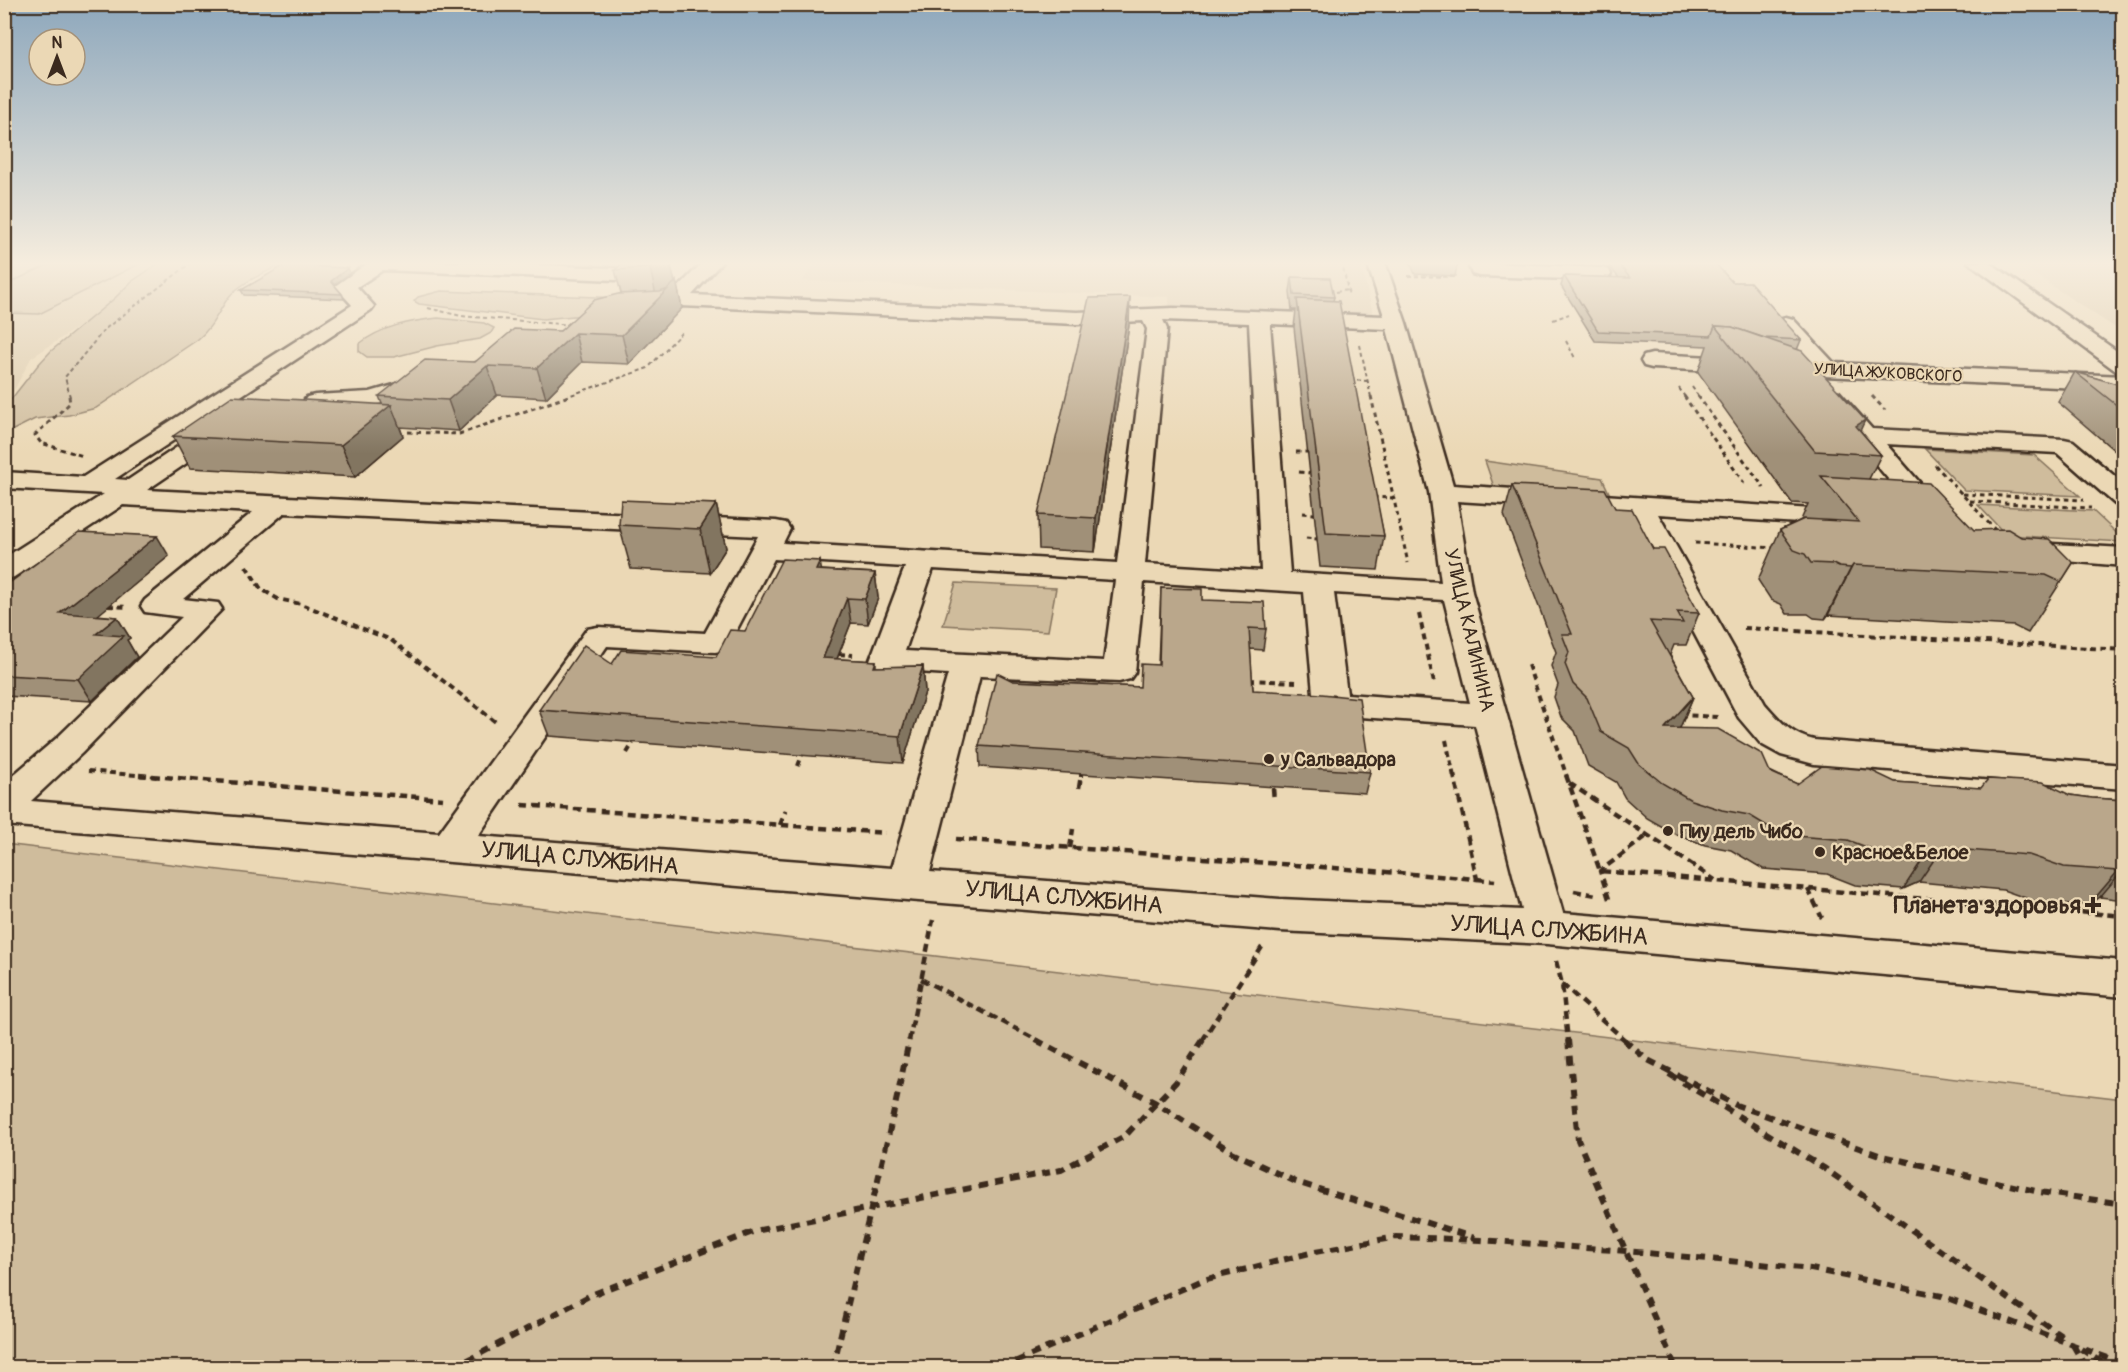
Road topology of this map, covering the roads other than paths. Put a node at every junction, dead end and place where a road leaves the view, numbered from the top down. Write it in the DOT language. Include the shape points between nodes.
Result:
graph roads {
  1 [pos="333,326"];
  2 [pos="1156,326"];
  3 [pos="1260,326"];
  4 [pos="1397,326"];
  5 [pos="1788,326"];
  6 [pos="2067,326"];
  7 [pos="1652,361"];
  8 [pos="2124,366"];
  9 [pos="1818,369"];
  10 [pos="441,378"];
  11 [pos="2124,383"];
  12 [pos="297,401"];
  13 [pos="238,417"];
  14 [pos="1865,436"];
  15 [pos="4,480"];
  16 [pos="88,485"];
  17 [pos="126,492"];
  18 [pos="1442,492"];
  19 [pos="2124,498"];
  20 [pos="277,504"];
  21 [pos="1640,506"];
  22 [pos="1871,519"];
  23 [pos="1906,521"];
  24 [pos="1988,545"];
  25 [pos="764,550"];
  26 [pos="2124,557"];
  27 [pos="922,560"];
  28 [pos="4,571"];
  29 [pos="1130,573"];
  30 [pos="1276,582"];
  31 [pos="1318,585"];
  32 [pos="1457,592"];
  33 [pos="967,665"];
  34 [pos="1489,715"];
  35 [pos="2124,777"];
  36 [pos="4,804"];
  37 [pos="4,812"];
  38 [pos="450,847"];
  39 [pos="923,886"];
  40 [pos="1546,928"];
  41 [pos="2124,979"];
  1 -- 16 [label="street"];
  2 -- 29 [label="street"];
  3 -- 30 [label="street"];
  4 -- 18 [label="street, УЛИЦА КАЛИНИНА"];
  5 -- 9 [label="street"];
  6 -- 8 [label="street"];
  7 -- 9 [label="street, УЛИЦА ЖУКОВСКОГО"];
  9 -- 11 [label="street, УЛИЦА ЖУКОВСКОГО"];
  9 -- 14 [label="street"];
  10 -- 12 [label="street" via="367,402"];
  13 -- 17 [label="street"];
  14 -- 19 [label="street" via="2064,446"];
  14 -- 23 [label="street" via="1946,525"];
  15 -- 16 [label="street"];
  16 -- 17 [label="street"];
  17 -- 20 [label="street"];
  17 -- 28 [label="street"];
  18 -- 21 [label="street"];
  18 -- 32 [label="street, УЛИЦА КАЛИНИНА"];
  20 -- 25 [label="street" via="776,529"];
  20 -- 36 [label="street" via="156,606 207,609 70,745"];
  21 -- 22 [label="street"];
  21 -- 35 [label="street" via="1751,710 1773,736 1793,747 1842,756"];
  24 -- 26 [label="street" via="1998,549"];
  25 -- 27 [label="street"];
  25 -- 38 [label="street" via="715,643 598,636"];
  27 -- 29 [label="street"];
  27 -- 33 [label="street" via="886,660"];
  29 -- 30 [label="street"];
  29 -- 33 [label="street" via="1119,672"];
  30 -- 31 [label="street"];
  31 -- 32 [label="street"];
  31 -- 34 [label="street" via="1331,704"];
  32 -- 34 [label="street, УЛИЦА КАЛИНИНА"];
  33 -- 39 [label="street"];
  34 -- 40 [label="street, УЛИЦА КАЛИНИНА"];
  37 -- 38 [label="street, УЛИЦА СЛУЖБИНА"];
  38 -- 39 [label="street, УЛИЦА СЛУЖБИНА"];
  39 -- 40 [label="street, УЛИЦА СЛУЖБИНА" via="1280,915"];
  40 -- 41 [label="street, УЛИЦА СЛУЖБИНА"];
}
